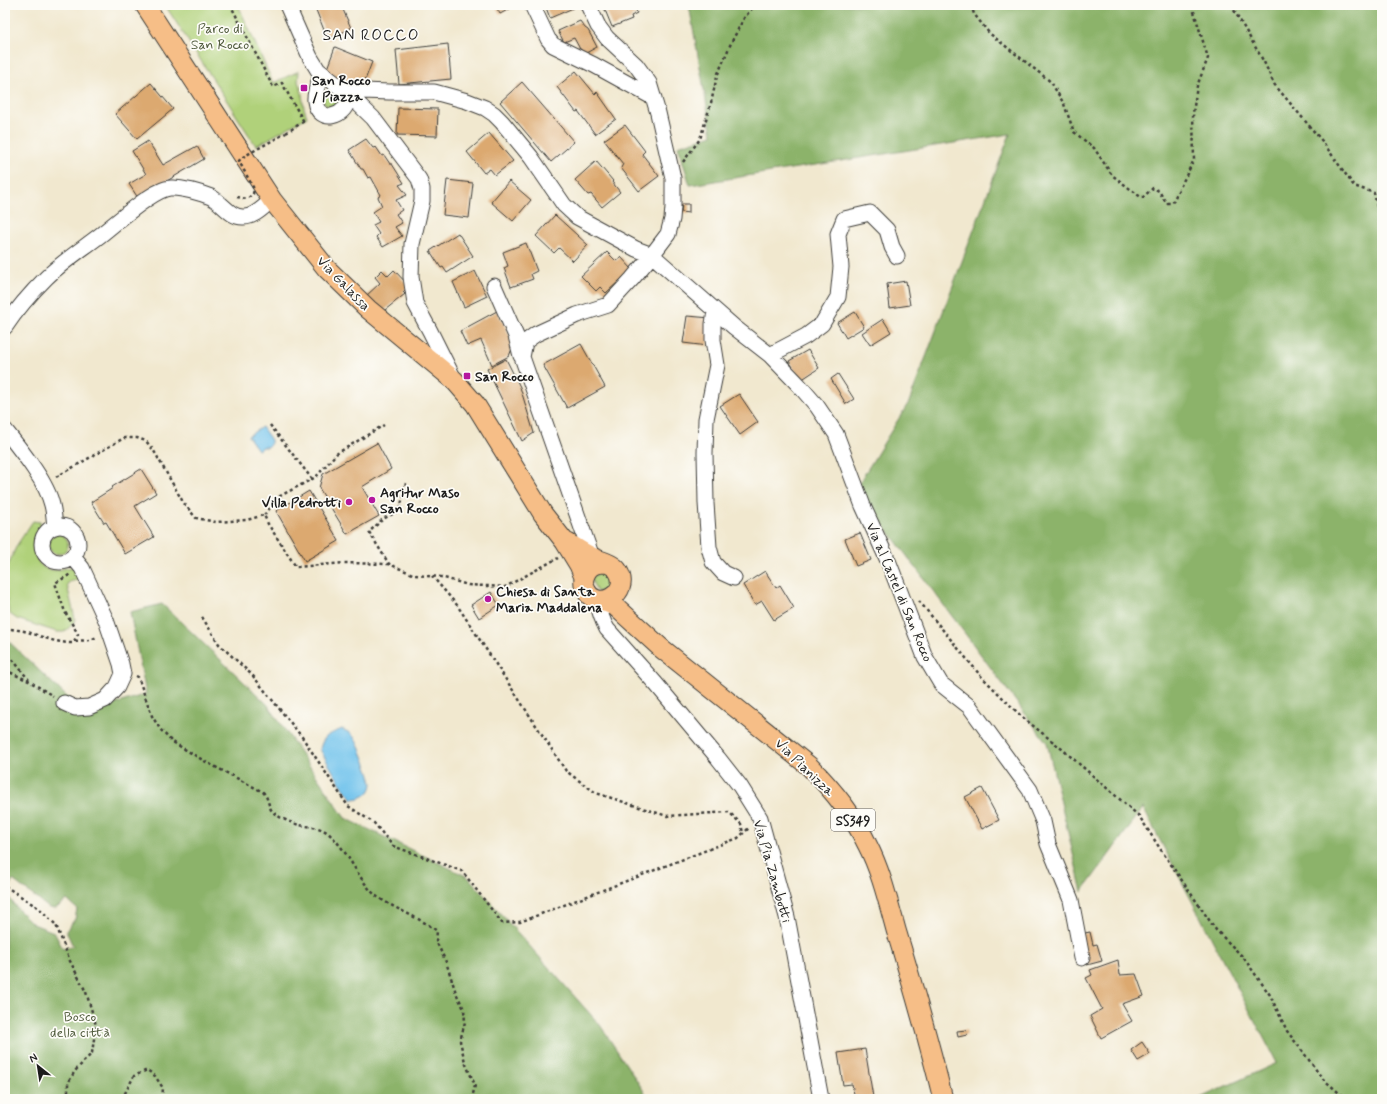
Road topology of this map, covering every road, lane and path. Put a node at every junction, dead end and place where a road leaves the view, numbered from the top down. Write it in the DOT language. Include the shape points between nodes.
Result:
graph roads {
  1 [pos="145,5"];
  2 [pos="233,5"];
  3 [pos="287,5"];
  4 [pos="532,5"];
  5 [pos="588,5"];
  6 [pos="755,5"];
  7 [pos="971,5"];
  8 [pos="1192,5"];
  9 [pos="1230,5"];
  10 [pos="322,73"];
  11 [pos="348,94"];
  12 [pos="654,98"];
  13 [pos="673,178"];
  14 [pos="237,197"];
  15 [pos="272,200"];
  16 [pos="1382,221"];
  17 [pos="652,256"];
  18 [pos="897,256"];
  19 [pos="494,286"];
  20 [pos="715,311"];
  21 [pos="5,327"];
  22 [pos="770,355"];
  23 [pos="522,357"];
  24 [pos="454,380"];
  25 [pos="270,425"];
  26 [pos="384,425"];
  27 [pos="5,430"];
  28 [pos="312,479"];
  29 [pos="406,482"];
  30 [pos="44,485"];
  31 [pos="264,515"];
  32 [pos="578,519"];
  33 [pos="54,527"];
  34 [pos="566,544"];
  35 [pos="599,560"];
  36 [pos="77,562"];
  37 [pos="389,564"];
  38 [pos="432,576"];
  39 [pos="584,577"];
  40 [pos="734,578"];
  41 [pos="621,586"];
  42 [pos="917,597"];
  43 [pos="600,600"];
  44 [pos="202,617"];
  45 [pos="636,623"];
  46 [pos="5,628"];
  47 [pos="108,629"];
  48 [pos="74,641"];
  49 [pos="5,650"];
  50 [pos="5,670"];
  51 [pos="123,674"];
  52 [pos="29,681"];
  53 [pos="64,703"];
  54 [pos="760,818"];
  55 [pos="744,833"];
  56 [pos="5,886"];
  57 [pos="1082,958"];
  58 [pos="72,1099"];
  59 [pos="122,1099"];
  60 [pos="162,1099"];
  61 [pos="472,1099"];
  62 [pos="821,1099"];
  63 [pos="943,1099"];
  64 [pos="1346,1099"];
  1 -- 15 [label="main road, Via Galassa"];
  2 -- 14 [label="path, bridge" via="231,6 273,87 282,83 304,122 241,158 239,161 254,189 253,194 247,198"];
  3 -- 10 [label="street" via="314,64"];
  4 -- 12 [label="street" via="553,45"];
  5 -- 12 [label="street" via="607,38 644,74"];
  6 -- 13 [label="path" via="741,24 717,76 700,139"];
  7 -- 8 [label="path" via="974,14 989,33 1051,82 1064,104 1074,132 1094,148 1112,175 1142,198 1152,188 1160,191 1166,203 1172,203 1194,160 1193,113 1197,86 1208,58"];
  9 -- 16 [label="path" via="1274,84 1322,141 1354,186 1374,193"];
  10 -- 11 [label="street"];
  10 -- 11 [label="street" via="315,98 320,112 328,116 338,115 348,105"];
  11 -- 17 [label="street, Via al Castel di San Rocco" via="364,91 434,92 467,100 485,108 502,122 531,157 564,205 577,217"];
  11 -- 24 [label="street" via="373,118 419,179 422,201 412,244 411,277 414,303"];
  12 -- 13 [label="street"];
  13 -- 17 [label="street" via="672,219 668,234"];
  15 -- 21 [label="street" via="252,215 244,217 235,216 212,198 181,188 161,190 74,253 18,308"];
  15 -- 24 [label="main road, Via Galassa" via="327,268 368,309"];
  17 -- 20 [label="street, Via al Castel di San Rocco"];
  17 -- 23 [label="street" via="608,305 577,315 536,334 525,342"];
  18 -- 22 [label="street" via="887,230 870,213 844,219 838,234 841,267 838,297 822,324 806,336"];
  19 -- 23 [label="street" via="516,336"];
  20 -- 22 [label="street, Via al Castel di San Rocco"];
  20 -- 40 [label="street" via="713,340 717,365 706,419 709,548 713,562 723,573"];
  22 -- 57 [label="street, Via al Castel di San Rocco" via="817,406 836,434 925,657 941,684 970,707 1030,790 1043,821 1048,844 1072,900"];
  23 -- 32 [label="street"];
  24 -- 34 [label="main road, Via Galassa" via="475,404 543,514"];
  25 -- 28 [label="path"];
  26 -- 28 [label="path" via="336,454"];
  27 -- 30 [label="street"];
  28 -- 31 [label="path" via="280,496"];
  29 -- 37 [label="path" via="400,510 383,519 369,532"];
  30 -- 31 [label="path" via="124,438 137,438 146,441 154,451 196,518 216,522 247,520"];
  30 -- 33 [label="street" via="52,505"];
  31 -- 37 [label="path" via="296,567"];
  32 -- 34 [label="street" via="570,531"];
  32 -- 35 [label="street"];
  33 -- 36 [label="street" via="64,527 74,533 78,545"];
  33 -- 36 [label="street" via="43,537 45,555 56,562"];
  34 -- 35 [label="main road, Via Galassa"];
  34 -- 38 [label="path" via="505,587 468,585"];
  34 -- 39 [label="main road, Via Galassa"];
  35 -- 39 [label="main road" via="600,563 589,568"];
  35 -- 41 [label="main road, Via Pianizza / SS349" via="617,569"];
  36 -- 47 [label="street"];
  36 -- 48 [label="path" via="55,583 65,612 78,634"];
  37 -- 38 [label="path" via="415,575"];
  38 -- 55 [label="path" via="457,605 566,771 596,793 667,816 729,812 741,824"];
  39 -- 43 [label="main road, Via Pianizza / SS349" via="588,594"];
  41 -- 43 [label="main road" via="615,596"];
  41 -- 45 [label="main road, Via Pianizza / SS349"];
  42 -- 64 [label="path" via="980,675 1021,716 1139,816 1216,930 1243,957 1270,995 1287,1031 1322,1078"];
  43 -- 45 [label="main road, Via Pianizza / SS349" via="615,606"];
  43 -- 54 [label="street, Via Pia Zambotti" via="598,608 607,629 718,758"];
  44 -- 55 [label="path" via="219,644 253,676 302,738 348,806 374,824 393,846 462,871 502,923 520,922 738,838"];
  45 -- 63 [label="main road, Via Pianizza / SS349" via="662,648 809,766 826,783 852,818 877,867 921,1011"];
  46 -- 48 [label="path" via="62,643"];
  47 -- 48 [label="path" via="99,637"];
  47 -- 51 [label="street"];
  49 -- 52 [label="path"];
  50 -- 52 [label="path"];
  51 -- 53 [label="street" via="117,687 105,700 89,707 75,708"];
  51 -- 61 [label="path" via="138,677 152,716 171,741 263,792 272,812 284,820 317,827 328,833 345,852 375,895 437,931 436,942 464,1009 465,1022 460,1041 465,1062 475,1085"];
  52 -- 53 [label="path"];
  54 -- 55 [label="path"];
  54 -- 62 [label="street, Via Pia Zambotti" via="787,917"];
  56 -- 58 [label="path" via="40,909 56,925 96,1024 92,1053 75,1071 68,1083 68,1095"];
  59 -- 60 [label="path" via="134,1076 147,1070 163,1088"];
}
